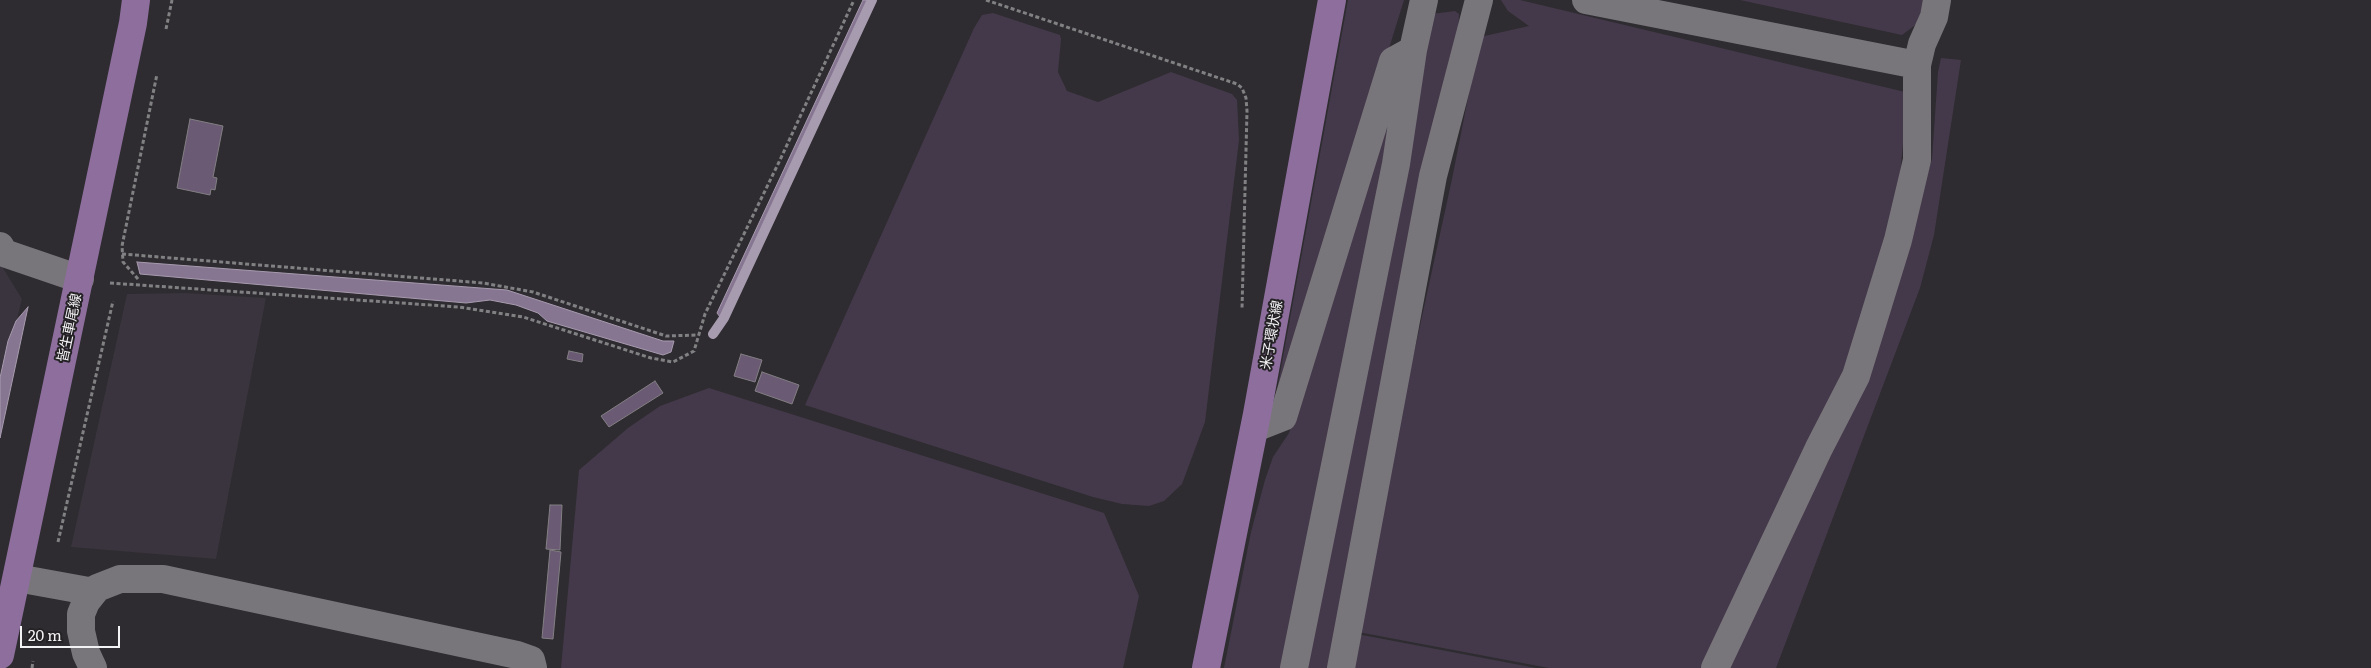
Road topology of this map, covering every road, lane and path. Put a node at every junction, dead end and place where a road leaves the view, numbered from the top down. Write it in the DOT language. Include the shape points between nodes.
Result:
graph roads {
  1 [pos="136,0"];
  2 [pos="172,0"];
  3 [pos="854,0"];
  4 [pos="986,0"];
  5 [pos="1332,0"];
  6 [pos="1424,0"];
  7 [pos="1479,0"];
  8 [pos="1586,0"];
  9 [pos="1937,0"];
  10 [pos="164,38"];
  11 [pos="1413,50"];
  12 [pos="1917,65"];
  13 [pos="158,66"];
  14 [pos="1,250"];
  15 [pos="122,254"];
  16 [pos="80,279"];
  17 [pos="138,279"];
  18 [pos="113,301"];
  19 [pos="1242,317"];
  20 [pos="698,335"];
  21 [pos="1254,428"];
  22 [pos="17,578"];
  23 [pos="49,583"];
  24 [pos="94,592"];
  25 [pos="0,655"];
  26 [pos="34,659"];
  27 [pos="32,668"];
  28 [pos="93,668"];
  29 [pos="534,668"];
  30 [pos="1206,668"];
  31 [pos="1294,668"];
  32 [pos="1342,668"];
  33 [pos="1715,668"];
  1 -- 16 [label="main road, 皆生車尾線"];
  2 -- 10 [label="path"];
  3 -- 20 [label="path" via="705,314"];
  4 -- 19 [label="path" via="1242,88 1247,110"];
  5 -- 21 [label="main road, 米子環状線"];
  6 -- 11 [label="lane"];
  7 -- 32 [label="lane" via="1433,176"];
  8 -- 12 [label="lane"];
  9 -- 12 [label="lane"];
  11 -- 21 [label="lane" via="1393,61 1282,417"];
  11 -- 31 [label="lane" via="1396,164"];
  12 -- 33 [label="lane" via="1917,160 1898,240 1856,376"];
  13 -- 15 [label="path"];
  14 -- 16 [label="lane"];
  15 -- 17 [label="path" via="123,262"];
  15 -- 20 [label="path" via="483,283 534,292 666,336"];
  16 -- 20 [label="path" via="138,286 459,307 523,317 673,362 694,351"];
  16 -- 22 [label="main road, 皆生車尾線"];
  18 -- 23 [label="path"];
  21 -- 30 [label="main road, 米子環状線"];
  22 -- 23 [label="lane"];
  22 -- 25 [label="main road, 皆生車尾線"];
  23 -- 24 [label="lane"];
  24 -- 28 [label="lane" via="81,614 81,631"];
  24 -- 29 [label="lane" via="120,579 163,579 517,655 531,660"];
  26 -- 27 [label="path"];
}
